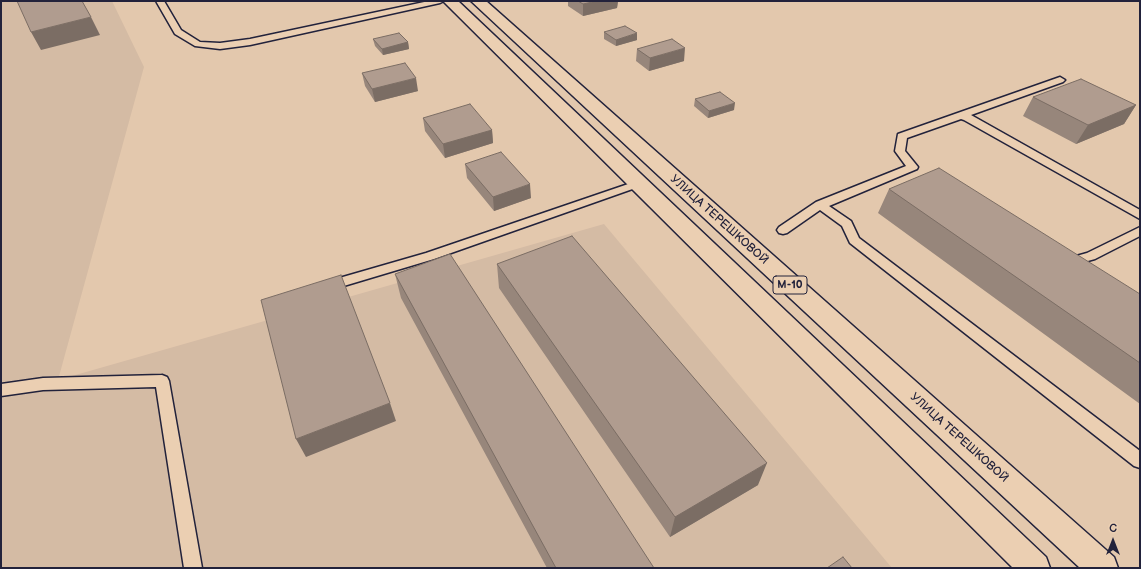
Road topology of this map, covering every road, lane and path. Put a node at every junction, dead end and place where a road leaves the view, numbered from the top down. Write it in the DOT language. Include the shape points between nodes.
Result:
graph roads {
  1 [pos="160,1"];
  2 [pos="440,1"];
  3 [pos="450,1"];
  4 [pos="478,1"];
  5 [pos="1060,80"];
  6 [pos="960,116"];
  7 [pos="637,184"];
  8 [pos="820,205"];
  9 [pos="1140,215"];
  10 [pos="783,230"];
  11 [pos="1140,231"];
  12 [pos="1069,274"];
  13 [pos="312,291"];
  14 [pos="1,390"];
  15 [pos="1140,461"];
  16 [pos="193,568"];
  17 [pos="1035,568"];
  18 [pos="1103,568"];
  1 -- 2 [label="lane" via="178,32 198,44 220,46 250,42"];
  3 -- 7 [label="highway, М-10"];
  4 -- 18 [label="highway, УЛИЦА ТЕРЕШКОВОЙ / М-10"];
  5 -- 6 [label="lane"];
  6 -- 8 [label="lane" via="902,136 900,151 916,172"];
  6 -- 9 [label="lane" via="967,117"];
  7 -- 13 [label="lane" via="430,256"];
  7 -- 17 [label="highway, М-10"];
  8 -- 10 [label="lane"];
  8 -- 15 [label="lane" via="846,224 854,240"];
  11 -- 12 [label="lane" via="1091,256 1056,266"];
  14 -- 16 [label="lane" via="43,384 162,381"];
}
